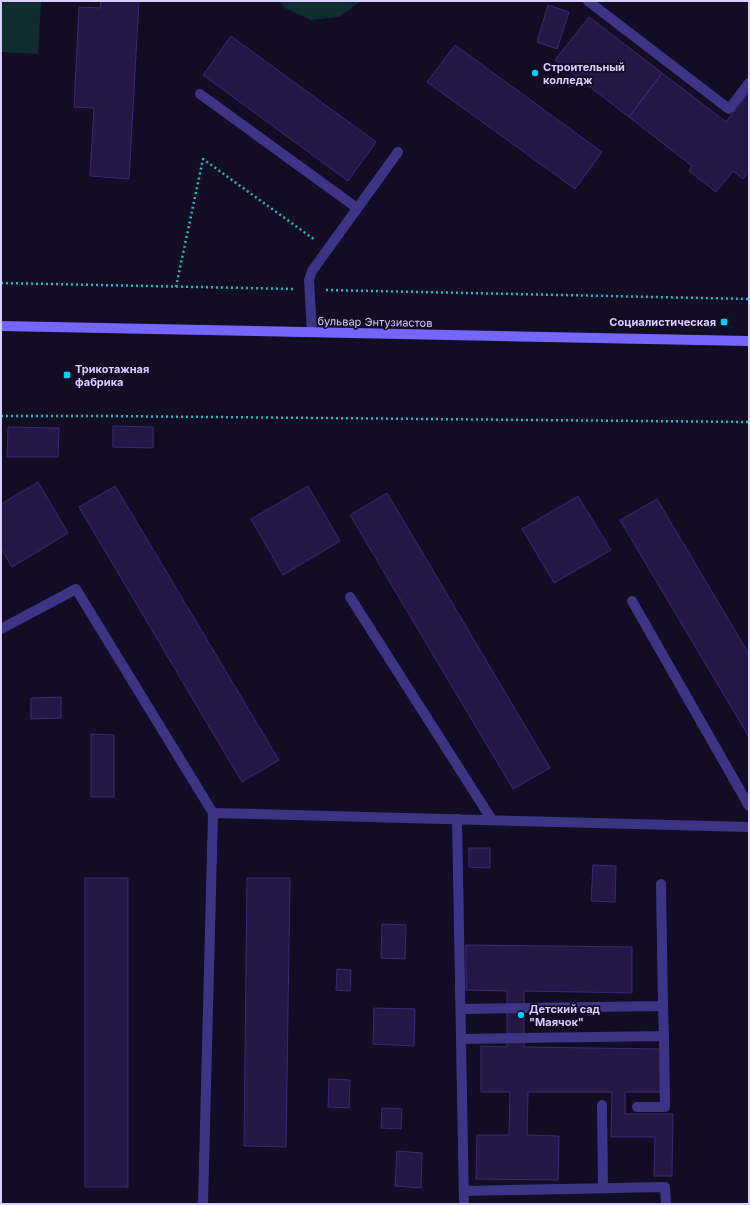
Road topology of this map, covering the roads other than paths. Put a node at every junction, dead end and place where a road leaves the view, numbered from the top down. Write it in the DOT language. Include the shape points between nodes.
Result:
graph roads {
  1 [pos="588,1"];
  2 [pos="749,83"];
  3 [pos="200,94"];
  4 [pos="398,152"];
  5 [pos="357,208"];
  6 [pos="1,326"];
  7 [pos="312,332"];
  8 [pos="749,341"];
  9 [pos="350,597"];
  10 [pos="632,601"];
  11 [pos="1,629"];
  12 [pos="749,806"];
  13 [pos="213,814"];
  14 [pos="457,819"];
  15 [pos="492,820"];
  16 [pos="749,827"];
  17 [pos="661,884"];
  18 [pos="663,1006"];
  19 [pos="461,1009"];
  20 [pos="664,1036"];
  21 [pos="461,1039"];
  22 [pos="602,1105"];
  23 [pos="637,1107"];
  24 [pos="603,1188"];
  25 [pos="464,1191"];
  26 [pos="203,1204"];
  27 [pos="464,1204"];
  28 [pos="666,1204"];
  1 -- 2 [label="lane" via="729,109"];
  3 -- 5 [label="lane"];
  4 -- 5 [label="lane"];
  5 -- 7 [label="lane" via="310,274"];
  6 -- 7 [label="main road, бульвар Энтузиастов"];
  7 -- 8 [label="main road, бульвар Энтузиастов"];
  9 -- 15 [label="lane"];
  10 -- 12 [label="lane"];
  11 -- 13 [label="lane" via="76,589"];
  13 -- 14 [label="lane"];
  13 -- 26 [label="lane"];
  14 -- 15 [label="lane"];
  14 -- 19 [label="lane"];
  15 -- 16 [label="lane"];
  17 -- 18 [label="lane"];
  18 -- 19 [label="lane"];
  18 -- 20 [label="lane"];
  19 -- 21 [label="lane"];
  20 -- 21 [label="lane"];
  20 -- 23 [label="lane" via="665,1107"];
  21 -- 25 [label="lane"];
  22 -- 24 [label="lane"];
  24 -- 25 [label="lane"];
  24 -- 28 [label="lane" via="665,1188"];
  25 -- 27 [label="lane"];
}
